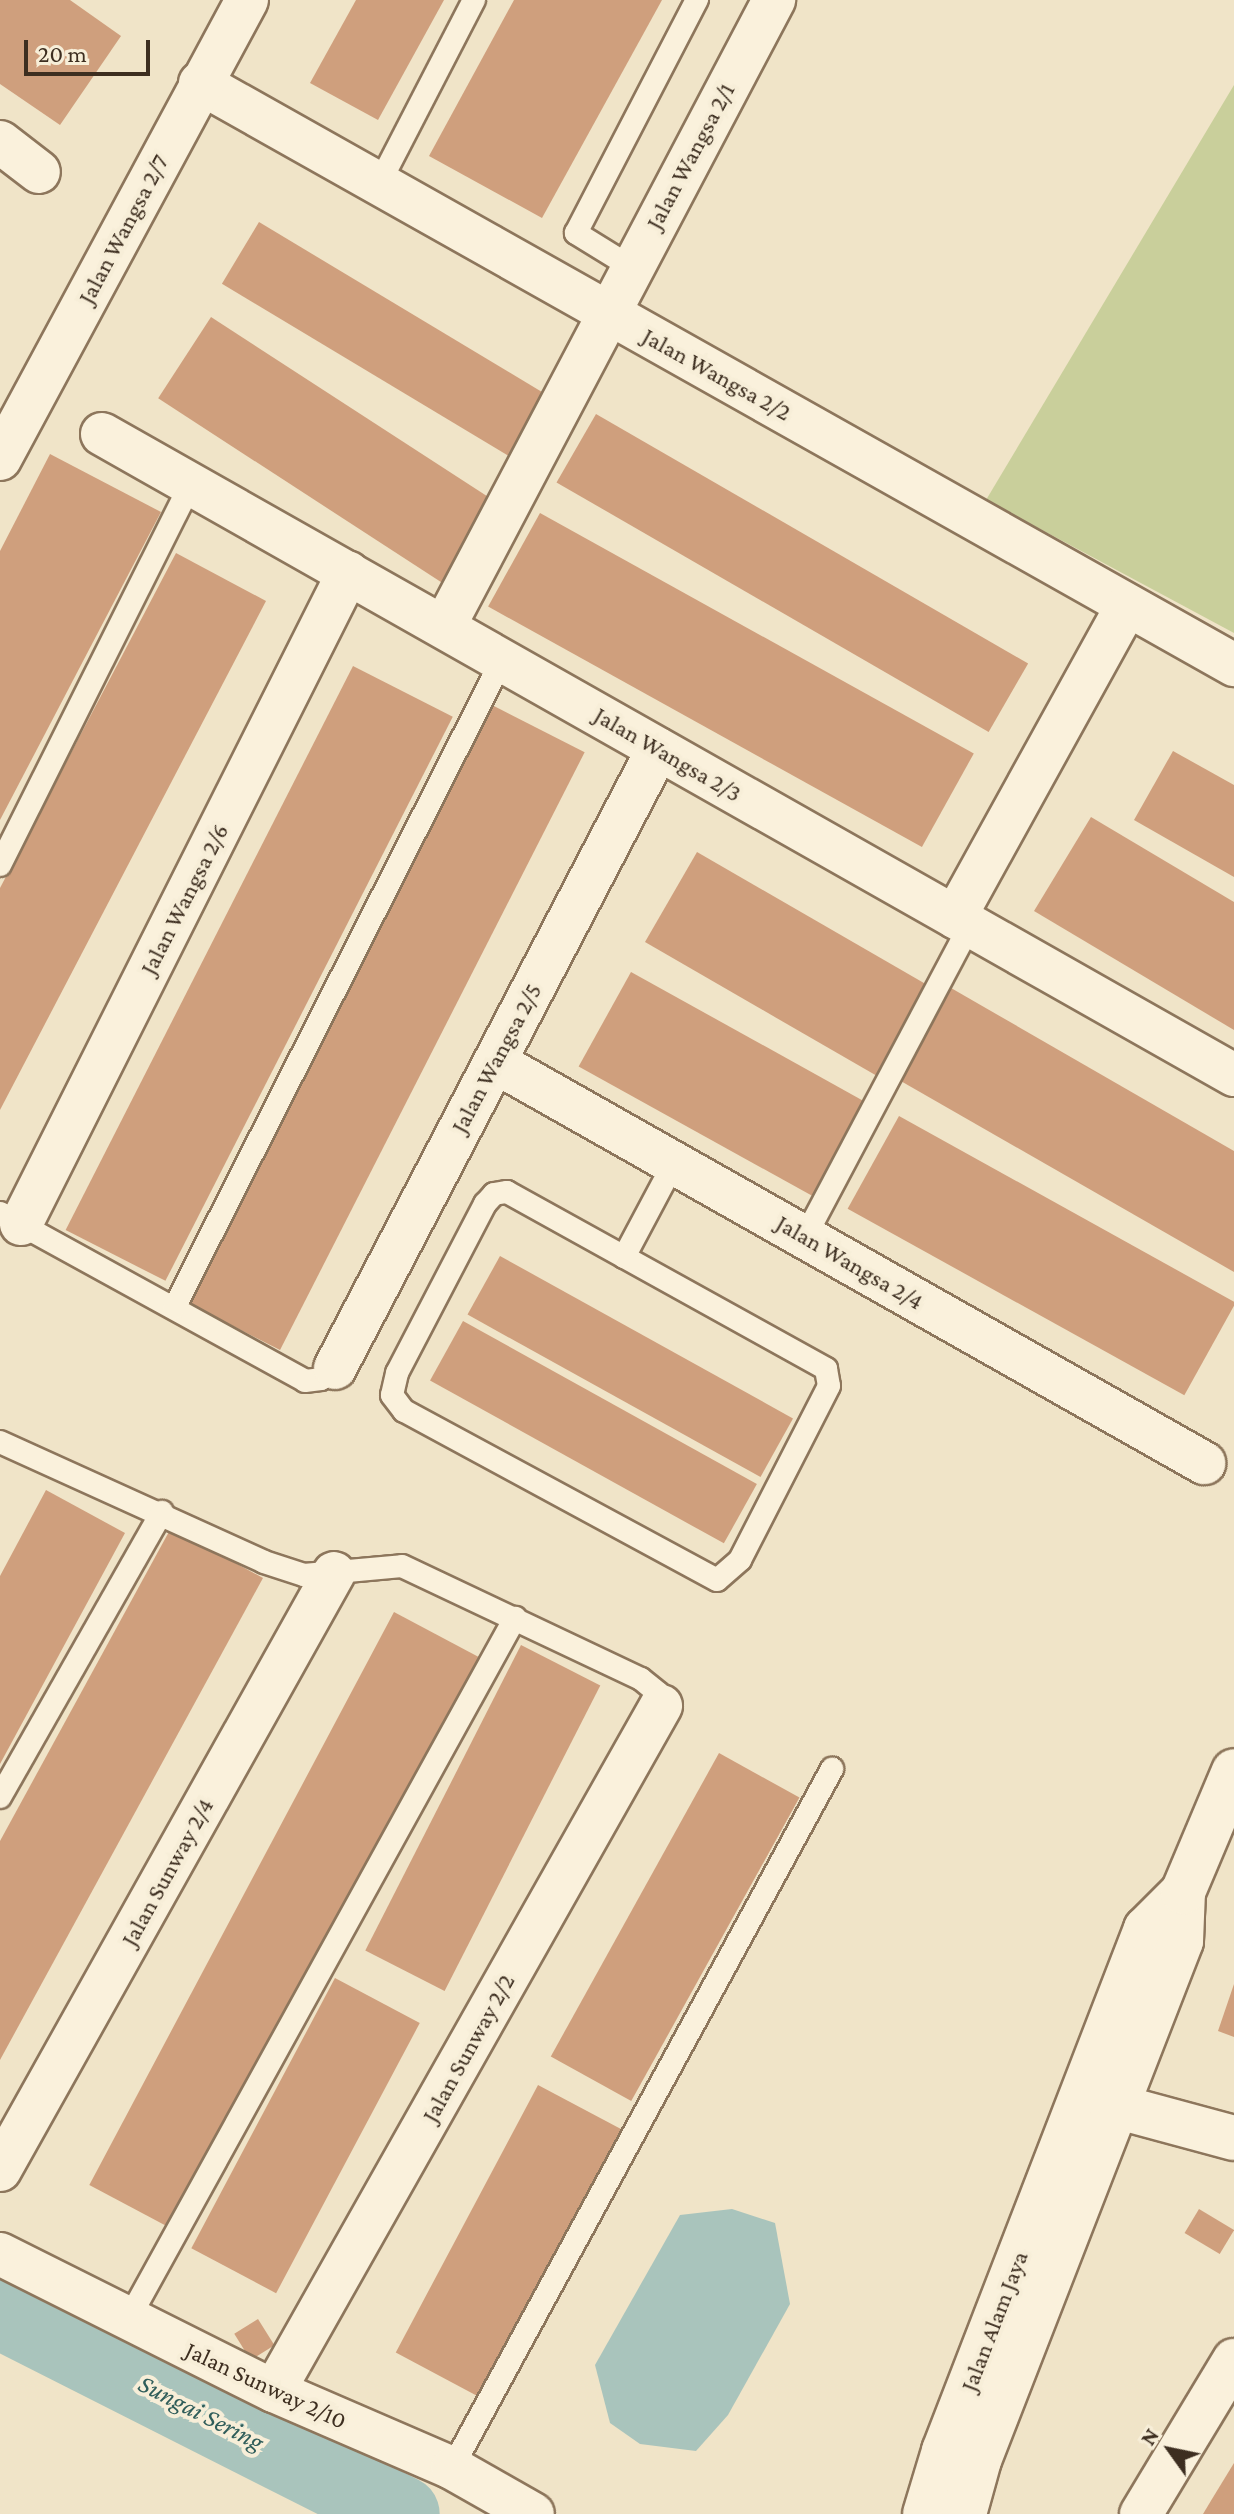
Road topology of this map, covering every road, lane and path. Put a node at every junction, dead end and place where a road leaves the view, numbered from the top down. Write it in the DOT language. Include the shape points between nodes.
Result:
graph roads {
  1 [pos="247,0"];
  2 [pos="474,0"];
  3 [pos="697,0"];
  4 [pos="774,0"];
  5 [pos="200,83"];
  6 [pos="0,142"];
  7 [pos="39,172"];
  8 [pos="379,184"];
  9 [pos="631,267"];
  10 [pos="609,313"];
  11 [pos="102,434"];
  12 [pos="0,459"];
  13 [pos="191,484"];
  14 [pos="348,573"];
  15 [pos="1127,605"];
  16 [pos="444,627"];
  17 [pos="502,660"];
  18 [pos="1234,665"];
  19 [pos="658,749"];
  20 [pos="0,865"];
  21 [pos="962,921"];
  22 [pos="495,1062"];
  23 [pos="1234,1075"];
  24 [pos="674,1163"];
  25 [pos="10,1218"];
  26 [pos="805,1237"];
  27 [pos="624,1257"];
  28 [pos="174,1308"];
  29 [pos="335,1368"];
  30 [pos="0,1442"];
  31 [pos="1204,1463"];
  32 [pos="162,1512"];
  33 [pos="334,1573"];
  34 [pos="515,1618"];
  35 [pos="661,1706"];
  36 [pos="832,1769"];
  37 [pos="1234,1771"];
  38 [pos="0,1797"];
  39 [pos="1183,1892"];
  40 [pos="1142,2045"];
  41 [pos="1097,2056"];
  42 [pos="1119,2107"];
  43 [pos="1176,2123"];
  44 [pos="1068,2130"];
  45 [pos="1234,2138"];
  46 [pos="0,2170"];
  47 [pos="1092,2174"];
  48 [pos="0,2254"];
  49 [pos="128,2320"];
  50 [pos="1234,2360"];
  51 [pos="274,2391"];
  52 [pos="452,2468"];
  53 [pos="533,2514"];
  54 [pos="925,2514"];
  55 [pos="964,2514"];
  56 [pos="1141,2514"];
  1 -- 5 [label="street, Jalan Wangsa 2/7"];
  2 -- 8 [label="lane"];
  3 -- 9 [label="lane" via="576,233"];
  4 -- 9 [label="street, Jalan Wangsa 2/1"];
  5 -- 8 [label="street, Jalan Wangsa 2/2"];
  5 -- 12 [label="street, Jalan Wangsa 2/7"];
  6 -- 7 [label="street"];
  8 -- 10 [label="street, Jalan Wangsa 2/2"];
  9 -- 10 [label="street, Jalan Wangsa 2/1"];
  10 -- 15 [label="street, Jalan Wangsa 2/2"];
  10 -- 16 [label="street, Jalan Wangsa 2/1"];
  11 -- 13 [label="street, Jalan Wangsa 2/3"];
  13 -- 14 [label="street, Jalan Wangsa 2/3"];
  13 -- 20 [label="lane"];
  14 -- 16 [label="street, Jalan Wangsa 2/3"];
  14 -- 25 [label="street, Jalan Wangsa 2/6"];
  15 -- 18 [label="street, Jalan Wangsa 2/2"];
  15 -- 21 [label="street"];
  16 -- 17 [label="street, Jalan Wangsa 2/3"];
  17 -- 19 [label="street, Jalan Wangsa 2/3"];
  17 -- 28 [label="lane"];
  19 -- 21 [label="street, Jalan Wangsa 2/3"];
  19 -- 22 [label="street, Jalan Wangsa 2/5"];
  21 -- 23 [label="street, Jalan Wangsa 2/3"];
  21 -- 26 [label="lane"];
  22 -- 24 [label="street, Jalan Wangsa 2/4"];
  22 -- 29 [label="street, Jalan Wangsa 2/5"];
  24 -- 26 [label="street, Jalan Wangsa 2/4"];
  24 -- 27 [label="lane"];
  25 -- 28 [label="lane"];
  26 -- 31 [label="street, Jalan Wangsa 2/4"];
  27 -- 27 [label="lane" via="826,1369 829,1386 740,1560 717,1580 404,1411 392,1395 397,1373 494,1194 507,1192"];
  28 -- 29 [label="lane" via="305,1381 321,1379"];
  30 -- 32 [label="lane"];
  32 -- 33 [label="lane" via="264,1562 304,1575"];
  32 -- 38 [label="lane"];
  33 -- 34 [label="lane" via="402,1566"];
  33 -- 46 [label="street, Jalan Sunway 2/4"];
  34 -- 35 [label="lane" via="641,1679 658,1693"];
  34 -- 49 [label="lane"];
  35 -- 51 [label="street, Jalan Sunway 2/2"];
  36 -- 52 [label="lane"];
  37 -- 39 [label="street"];
  39 -- 40 [label="street, Jalan Alam Jaya" via="1181,1941"];
  39 -- 41 [label="street, Jalan Alam Jaya" via="1146,1929"];
  40 -- 42 [label="street, Jalan Alam Jaya"];
  40 -- 43 [label="street"];
  41 -- 42 [label="street"];
  41 -- 44 [label="street, Jalan Alam Jaya"];
  42 -- 43 [label="street"];
  42 -- 44 [label="street"];
  42 -- 47 [label="street, Jalan Alam Jaya"];
  43 -- 45 [label="street"];
  43 -- 47 [label="street" via="1132,2145"];
  44 -- 54 [label="street, Jalan Alam Jaya" via="944,2451"];
  47 -- 55 [label="street, Jalan Alam Jaya" via="979,2460"];
  48 -- 49 [label="street, Jalan Sunway 2/10"];
  49 -- 51 [label="street, Jalan Sunway 2/10"];
  50 -- 56 [label="street"];
  51 -- 52 [label="street, Jalan Sunway 2/10"];
  52 -- 53 [label="street, Jalan Sunway 2/10"];
}
